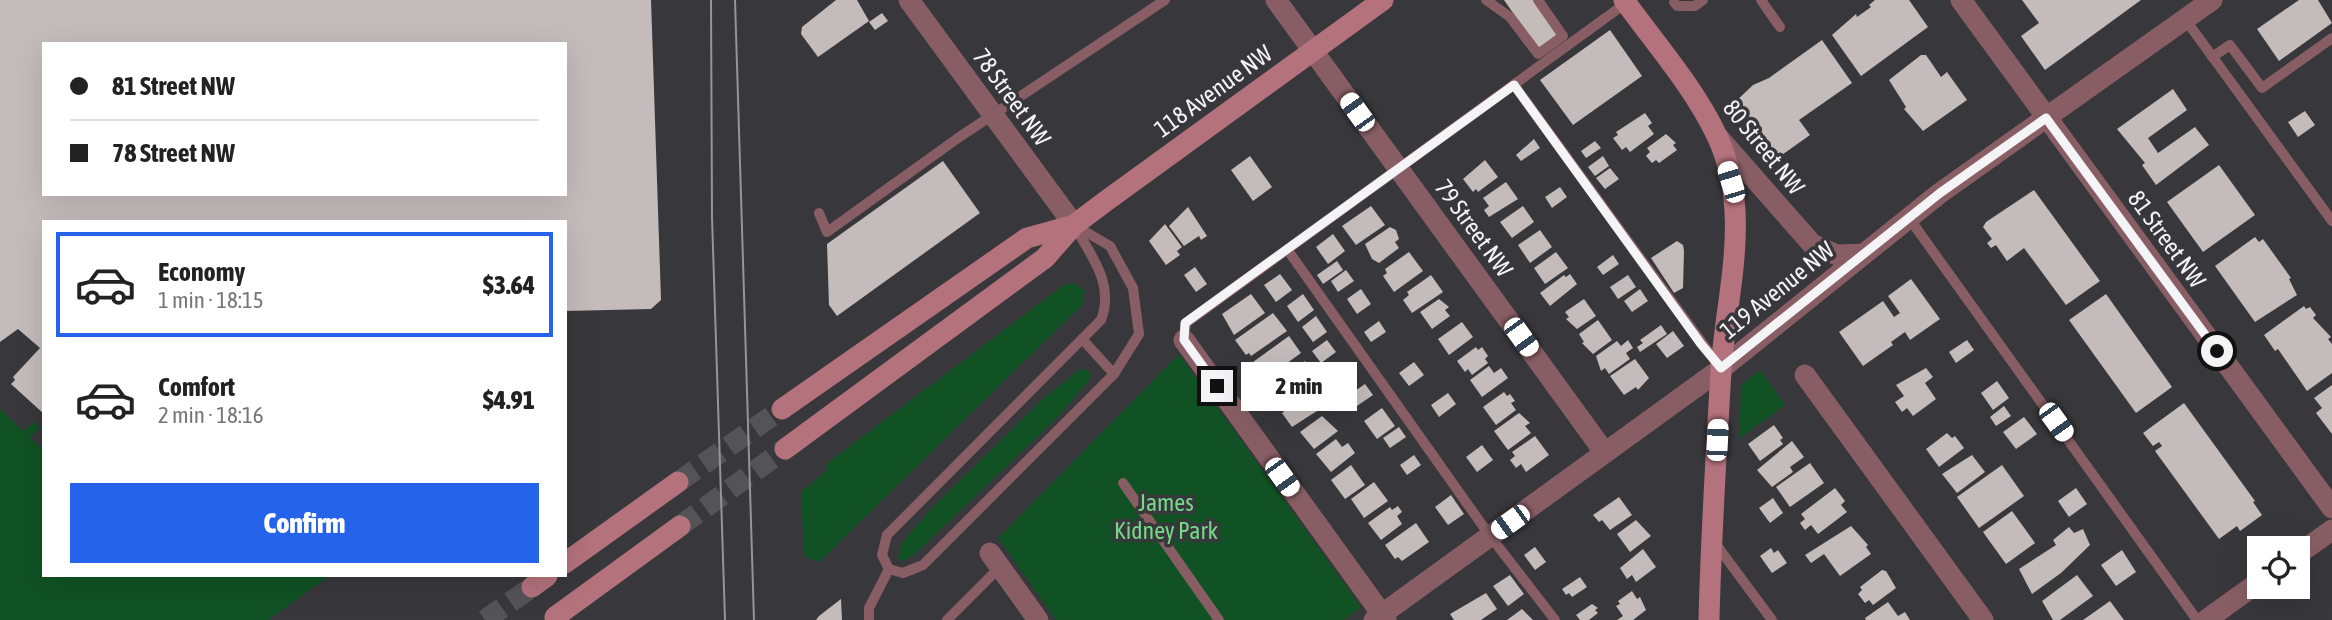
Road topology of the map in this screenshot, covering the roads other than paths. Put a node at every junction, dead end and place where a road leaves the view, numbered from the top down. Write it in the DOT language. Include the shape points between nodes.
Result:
graph roads {
  1 [pos="909,0"];
  2 [pos="1165,0"];
  3 [pos="1276,0"];
  4 [pos="1382,0"];
  5 [pos="1486,0"];
  6 [pos="1538,0"];
  7 [pos="1761,0"];
  8 [pos="1961,0"];
  9 [pos="2212,0"];
  10 [pos="1625,2"];
  11 [pos="1674,2"];
  12 [pos="1699,3"];
  13 [pos="2185,19"];
  14 [pos="1780,26"];
  15 [pos="2332,38"];
  16 [pos="1313,51"];
  17 [pos="2212,57"];
  18 [pos="1514,85"];
  19 [pos="2262,88"];
  20 [pos="2246,104"];
  21 [pos="992,115"];
  22 [pos="2046,118"];
  23 [pos="1717,136"];
  24 [pos="1398,168"];
  25 [pos="819,213"];
  26 [pos="1909,218"];
  27 [pos="2332,221"];
  28 [pos="1074,225"];
  29 [pos="1287,249"];
  30 [pos="1864,254"];
  31 [pos="1083,340"];
  32 [pos="1184,340"];
  33 [pos="1721,368"];
  34 [pos="1114,374"];
  35 [pos="1805,375"];
  36 [pos="782,409"];
  37 [pos="785,449"];
  38 [pos="1605,453"];
  39 [pos="678,482"];
  40 [pos="1123,483"];
  41 [pos="2332,508"];
  42 [pos="680,526"];
  43 [pos="2332,530"];
  44 [pos="1490,536"];
  45 [pos="1711,537"];
  46 [pos="2310,546"];
  47 [pos="995,560"];
  48 [pos="567,562"];
  49 [pos="889,569"];
  50 [pos="2247,591"];
  51 [pos="555,617"];
  52 [pos="1381,618"];
  53 [pos="869,620"];
  54 [pos="947,620"];
  55 [pos="1038,620"];
  56 [pos="1219,620"];
  57 [pos="1555,620"];
  58 [pos="1709,620"];
  59 [pos="1772,620"];
  60 [pos="1983,620"];
  61 [pos="2197,620"];
  62 [pos="2206,620"];
  1 -- 21 [label="street, 78 Street NW"];
  2 -- 21 [label="lane"];
  3 -- 16 [label="street, 79 Street NW"];
  4 -- 16 [label="main road, 118 Avenue NW"];
  5 -- 6 [label="lane" via="1510,17 1538,54 1563,36"];
  7 -- 14 [label="lane"];
  8 -- 22 [label="street, 81 Street NW"];
  9 -- 13 [label="street, 119 Avenue NW"];
  10 -- 18 [label="lane"];
  10 -- 23 [label="main road, 80 Street NW"];
  11 -- 12 [label="lane" via="1677,6"];
  13 -- 17 [label="lane"];
  13 -- 22 [label="street, 119 Avenue NW"];
  15 -- 19 [label="lane"];
  16 -- 24 [label="street, 79 Street NW"];
  16 -- 28 [label="main road, 118 Avenue NW"];
  17 -- 19 [label="lane" via="2230,45"];
  17 -- 20 [label="lane"];
  18 -- 24 [label="lane"];
  18 -- 33 [label="lane"];
  19 -- 20 [label="lane"];
  20 -- 27 [label="lane"];
  21 -- 25 [label="lane" via="827,232"];
  21 -- 28 [label="street, 78 Street NW"];
  22 -- 26 [label="street, 119 Avenue NW"];
  22 -- 41 [label="street, 81 Street NW"];
  23 -- 30 [label="street, 80 Street NW" via="1812,244 1837,255"];
  23 -- 33 [label="main road" via="1731,182 1737,246"];
  24 -- 29 [label="lane"];
  24 -- 38 [label="street, 79 Street NW"];
  26 -- 30 [label="street, 119 Avenue NW"];
  26 -- 61 [label="lane"];
  28 -- 31 [label="lane" via="1101,276 1108,301 1101,320"];
  28 -- 34 [label="lane" via="1110,246 1133,288 1139,334"];
  28 -- 36 [label="main road, 118 Avenue NW" via="1027,238"];
  28 -- 37 [label="main road, 118 Avenue NW" via="1045,258"];
  29 -- 32 [label="lane" via="1185,323"];
  29 -- 44 [label="lane"];
  30 -- 33 [label="street, 119 Avenue NW"];
  31 -- 34 [label="lane"];
  31 -- 49 [label="lane" via="887,535 882,555"];
  32 -- 52 [label="street"];
  33 -- 38 [label="street, 119 Avenue NW"];
  33 -- 45 [label="main road"];
  34 -- 49 [label="lane" via="923,565 903,573"];
  35 -- 60 [label="street"];
  38 -- 44 [label="street, 119 Avenue NW"];
  39 -- 48 [label="main road"];
  40 -- 56 [label="lane"];
  42 -- 51 [label="main road"];
  43 -- 46 [label="street"];
  44 -- 52 [label="street, 119 Avenue NW"];
  44 -- 57 [label="lane"];
  45 -- 58 [label="main road"];
  45 -- 59 [label="lane"];
  47 -- 54 [label="lane"];
  47 -- 55 [label="street"];
  49 -- 53 [label="lane" via="869,608"];
  50 -- 62 [label="street"];
}
